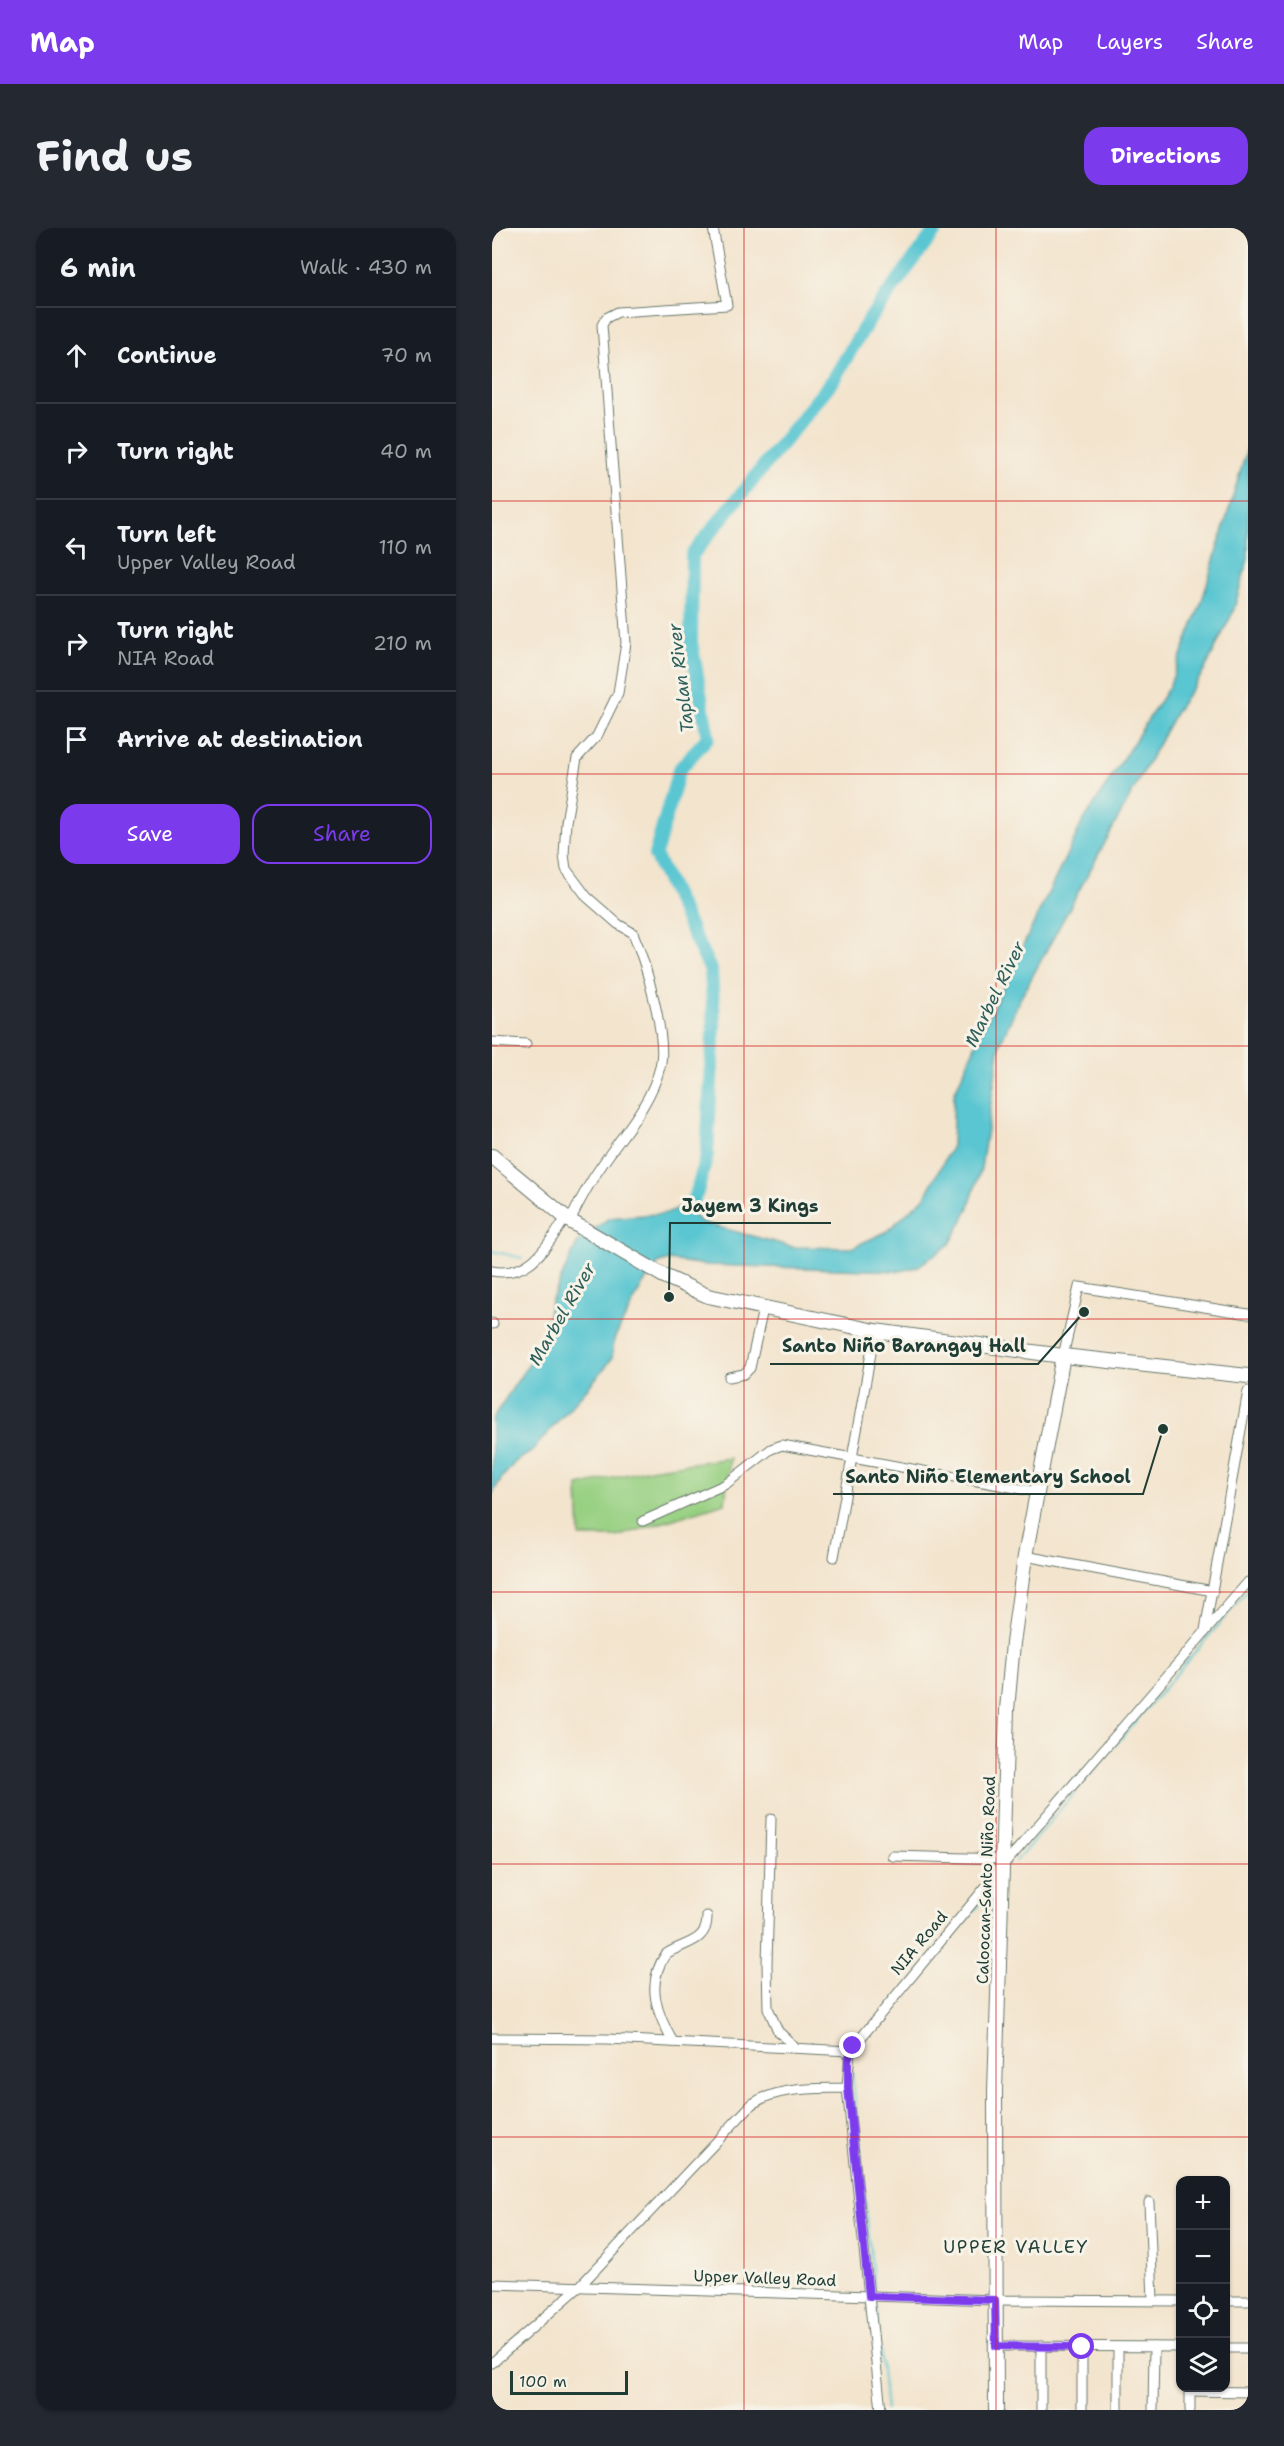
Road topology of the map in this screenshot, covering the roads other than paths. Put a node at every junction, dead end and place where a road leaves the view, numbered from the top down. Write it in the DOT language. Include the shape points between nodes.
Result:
graph roads {
  1 [pos="713,228"];
  2 [pos="492,1042"];
  3 [pos="526,1044"];
  4 [pos="492,1156"];
  5 [pos="568,1220"];
  6 [pos="492,1271"];
  7 [pos="763,1309"];
  8 [pos="1248,1314"];
  9 [pos="875,1331"];
  10 [pos="1063,1356"];
  11 [pos="1248,1376"];
  12 [pos="729,1377"];
  13 [pos="1248,1391"];
  14 [pos="852,1457"];
  15 [pos="1037,1492"];
  16 [pos="644,1521"];
  17 [pos="1025,1556"];
  18 [pos="834,1557"];
  19 [pos="1248,1582"];
  20 [pos="1213,1591"];
  21 [pos="1205,1632"];
  22 [pos="771,1819"];
  23 [pos="892,1856"];
  24 [pos="1003,1862"];
  25 [pos="707,1916"];
  26 [pos="492,2038"];
  27 [pos="673,2042"];
  28 [pos="796,2048"];
  29 [pos="850,2051"];
  30 [pos="848,2088"];
  31 [pos="1149,2202"];
  32 [pos="492,2284"];
  33 [pos="579,2287"];
  34 [pos="869,2296"];
  35 [pos="995,2300"];
  36 [pos="1153,2300"];
  37 [pos="1176,2301"];
  38 [pos="1230,2301"];
  39 [pos="1248,2301"];
  40 [pos="996,2346"];
  41 [pos="1041,2346"];
  42 [pos="1082,2347"];
  43 [pos="1118,2347"];
  44 [pos="1154,2347"];
  45 [pos="1176,2347"];
  46 [pos="1230,2348"];
  47 [pos="1248,2348"];
  48 [pos="492,2363"];
  49 [pos="1230,2391"];
  50 [pos="1190,2392"];
  51 [pos="1248,2392"];
  52 [pos="881,2410"];
  53 [pos="996,2410"];
  54 [pos="1041,2410"];
  55 [pos="1082,2410"];
  56 [pos="1118,2410"];
  57 [pos="1153,2410"];
  58 [pos="1190,2410"];
  1 -- 5 [label="street" via="727,305 618,312 602,325 626,643 616,698 597,736 577,758 564,855 566,869 588,897 633,933 662,1044 661,1067 649,1095"];
  2 -- 3 [label="street"];
  4 -- 5 [label="street"];
  5 -- 6 [label="street" via="531,1264 516,1271"];
  5 -- 7 [label="street" via="664,1276 708,1296"];
  7 -- 9 [label="street"];
  7 -- 12 [label="street" via="750,1368 744,1374"];
  8 -- 10 [label="street" via="1079,1287"];
  9 -- 10 [label="street"];
  9 -- 14 [label="street"];
  10 -- 11 [label="street"];
  10 -- 15 [label="street, Caloocan-Santo Niño Road"];
  13 -- 20 [label="street"];
  14 -- 15 [label="street"];
  14 -- 16 [label="street" via="782,1444 712,1492"];
  14 -- 18 [label="street"];
  15 -- 17 [label="street, Caloocan-Santo Niño Road"];
  17 -- 20 [label="street"];
  17 -- 24 [label="street, Caloocan-Santo Niño Road" via="1010,1676"];
  19 -- 21 [label="street, NIA Road"];
  20 -- 21 [label="street"];
  21 -- 24 [label="street, NIA Road"];
  22 -- 28 [label="street" via="768,2008 778,2031"];
  23 -- 24 [label="street"];
  24 -- 29 [label="street, NIA Road"];
  24 -- 35 [label="street, Caloocan-Santo Niño Road" via="996,2072"];
  25 -- 27 [label="street" via="702,1936 666,1954 655,1986 657,2009"];
  26 -- 27 [label="street"];
  27 -- 28 [label="street"];
  28 -- 29 [label="street"];
  29 -- 30 [label="street"];
  30 -- 33 [label="street" via="787,2091 752,2104"];
  30 -- 34 [label="street"];
  31 -- 36 [label="street"];
  32 -- 33 [label="street, Upper Valley Road"];
  33 -- 34 [label="street, Upper Valley Road"];
  33 -- 48 [label="street"];
  34 -- 35 [label="street, Upper Valley Road"];
  34 -- 52 [label="street"];
  35 -- 36 [label="street, Upper Valley Road"];
  35 -- 40 [label="street, Caloocan-Santo Niño Road"];
  36 -- 37 [label="street, Upper Valley Road"];
  38 -- 39 [label="street"];
  40 -- 41 [label="street"];
  40 -- 53 [label="street, Caloocan-Santo Niño Road"];
  41 -- 42 [label="street"];
  41 -- 54 [label="street"];
  42 -- 43 [label="street"];
  42 -- 55 [label="street"];
  43 -- 44 [label="street"];
  43 -- 56 [label="street"];
  44 -- 45 [label="street"];
  44 -- 57 [label="street"];
  46 -- 47 [label="street"];
  49 -- 51 [label="street"];
  50 -- 58 [label="street"];
}
